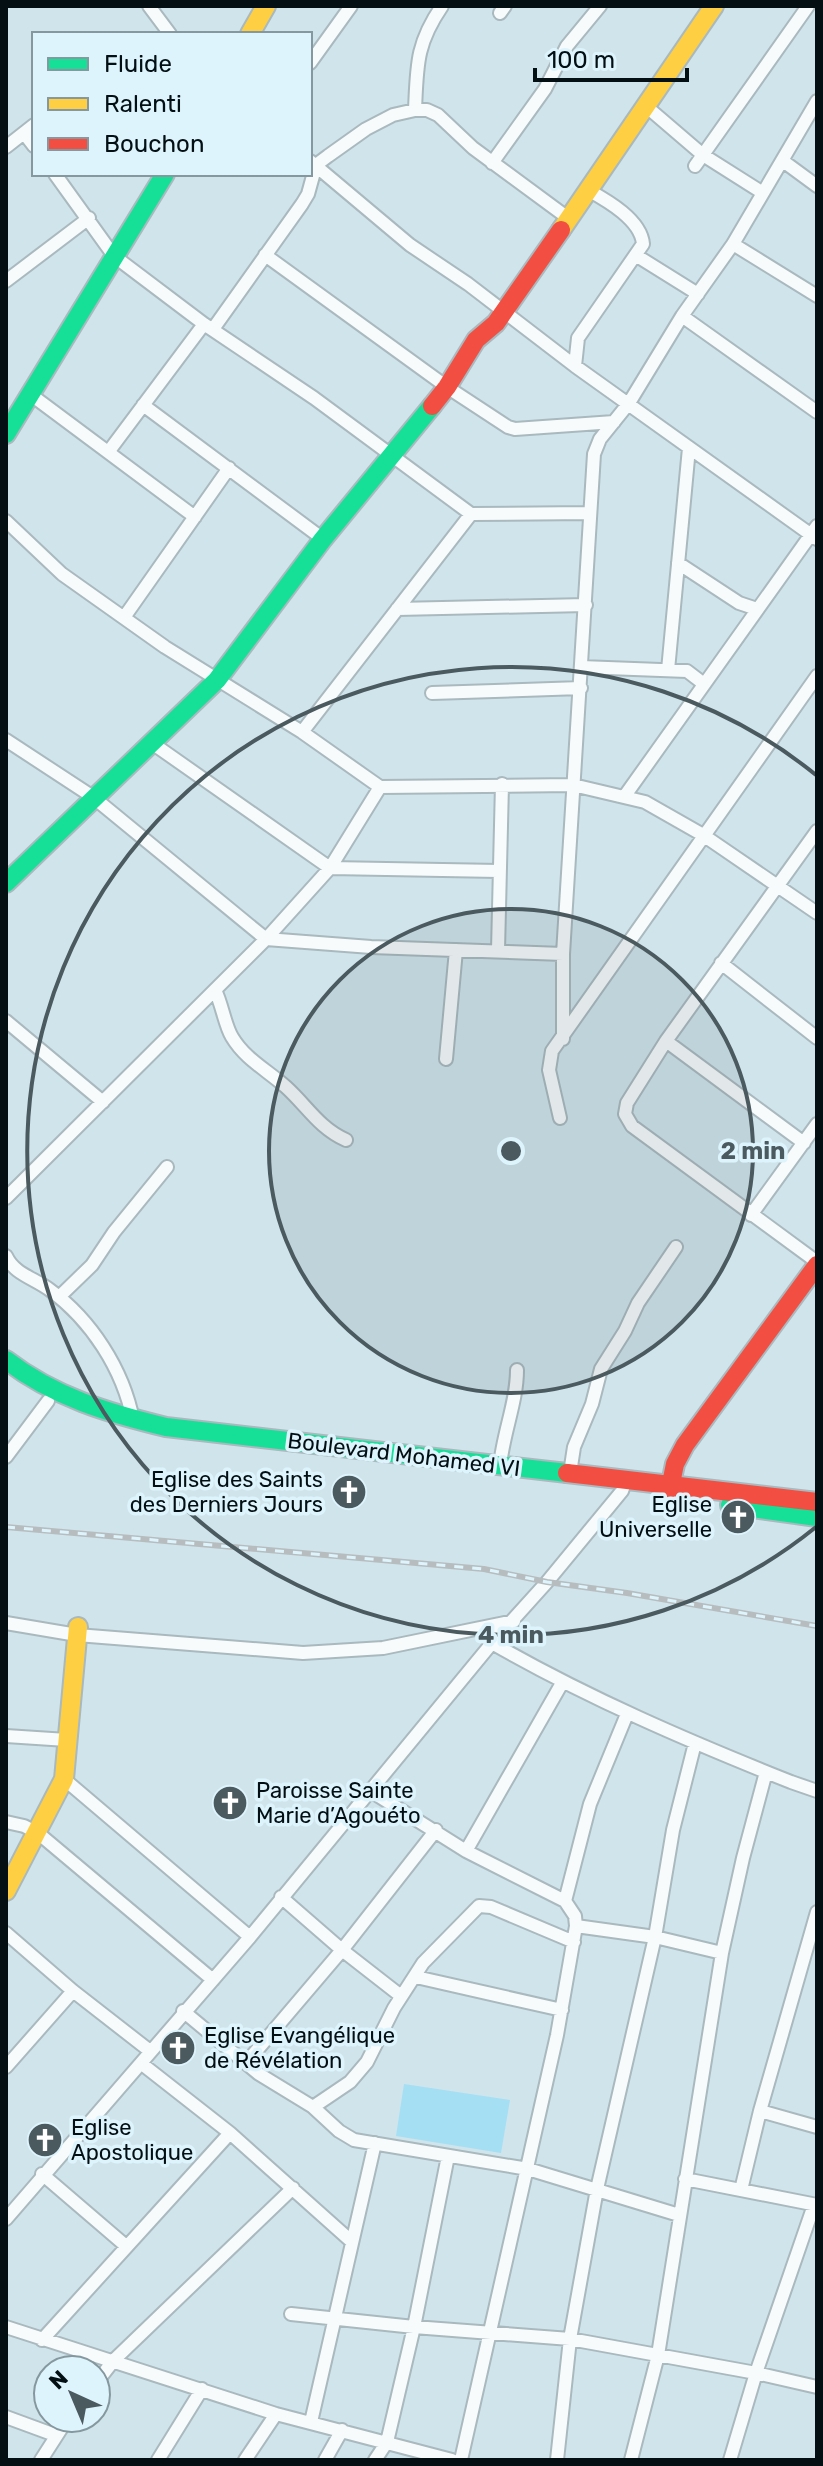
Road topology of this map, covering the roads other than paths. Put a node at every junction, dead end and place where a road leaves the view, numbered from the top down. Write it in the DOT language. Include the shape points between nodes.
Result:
graph roads {
  1 [pos="149,6"];
  2 [pos="266,6"];
  3 [pos="351,6"];
  4 [pos="442,6"];
  5 [pos="600,6"];
  6 [pos="714,6"];
  7 [pos="808,6"];
  8 [pos="167,29"];
  9 [pos="251,32"];
  10 [pos="312,60"];
  11 [pos="817,101"];
  12 [pos="647,107"];
  13 [pos="415,110"];
  14 [pos="29,129"];
  15 [pos="6,147"];
  16 [pos="699,160"];
  17 [pos="783,161"];
  18 [pos="313,163"];
  19 [pos="492,163"];
  20 [pos="57,176"];
  21 [pos="164,176"];
  22 [pos="311,176"];
  23 [pos="817,186"];
  24 [pos="588,190"];
  25 [pos="763,193"];
  26 [pos="89,218"];
  27 [pos="568,218"];
  28 [pos="733,244"];
  29 [pos="265,255"];
  30 [pos="114,256"];
  31 [pos="637,256"];
  32 [pos="6,281"];
  33 [pos="698,294"];
  34 [pos="817,296"];
  35 [pos="504,310"];
  36 [pos="682,316"];
  37 [pos="208,326"];
  38 [pos="575,366"];
  39 [pos="447,387"];
  40 [pos="30,394"];
  41 [pos="629,403"];
  42 [pos="143,405"];
  43 [pos="817,412"];
  44 [pos="614,422"];
  45 [pos="6,434"];
  46 [pos="689,448"];
  47 [pos="109,451"];
  48 [pos="391,454"];
  49 [pos="229,468"];
  50 [pos="590,513"];
  51 [pos="471,514"];
  52 [pos="195,517"];
  53 [pos="6,521"];
  54 [pos="815,533"];
  55 [pos="323,539"];
  56 [pos="678,563"];
  57 [pos="586,605"];
  58 [pos="397,609"];
  59 [pos="757,609"];
  60 [pos="125,616"];
  61 [pos="581,667"];
  62 [pos="668,670"];
  63 [pos="817,676"];
  64 [pos="217,680"];
  65 [pos="704,684"];
  66 [pos="581,688"];
  67 [pos="432,693"];
  68 [pos="302,732"];
  69 [pos="152,743"];
  70 [pos="7,744"];
  71 [pos="502,784"];
  72 [pos="573,785"];
  73 [pos="380,787"];
  74 [pos="93,797"];
  75 [pos="624,797"];
  76 [pos="817,831"];
  77 [pos="703,835"];
  78 [pos="330,868"];
  79 [pos="499,871"];
  80 [pos="6,883"];
  81 [pos="778,884"];
  82 [pos="817,913"];
  83 [pos="266,939"];
  84 [pos="456,950"];
  85 [pos="498,950"];
  86 [pos="563,954"];
  87 [pos="721,963"];
  88 [pos="215,990"];
  89 [pos="6,1021"];
  90 [pos="817,1038"];
  91 [pos="563,1039"];
  92 [pos="666,1041"];
  93 [pos="446,1059"];
  94 [pos="103,1102"];
  95 [pos="560,1118"];
  96 [pos="817,1124"];
  97 [pos="346,1140"];
  98 [pos="804,1143"];
  99 [pos="167,1167"];
  100 [pos="6,1198"];
  101 [pos="751,1215"];
  102 [pos="676,1247"];
  103 [pos="6,1256"];
  104 [pos="817,1263"];
  105 [pos="811,1285"];
  106 [pos="59,1297"];
  107 [pos="6,1360"];
  108 [pos="517,1370"];
  109 [pos="6,1374"];
  110 [pos="48,1401"];
  111 [pos="133,1420"];
  112 [pos="6,1457"];
  113 [pos="500,1466"];
  114 [pos="570,1473"];
  115 [pos="624,1486"];
  116 [pos="669,1491"];
  117 [pos="817,1502"];
  118 [pos="817,1517"];
  119 [pos="514,1621"];
  120 [pos="6,1623"];
  121 [pos="77,1631"];
  122 [pos="492,1643"];
  123 [pos="562,1683"];
  124 [pos="627,1714"];
  125 [pos="6,1736"];
  126 [pos="67,1740"];
  127 [pos="695,1743"];
  128 [pos="766,1772"];
  129 [pos="64,1779"];
  130 [pos="369,1790"];
  131 [pos="817,1791"];
  132 [pos="6,1822"];
  133 [pos="436,1830"];
  134 [pos="38,1833"];
  135 [pos="466,1851"];
  136 [pos="6,1891"];
  137 [pos="281,1897"];
  138 [pos="565,1901"];
  139 [pos="817,1912"];
  140 [pos="576,1926"];
  141 [pos="6,1933"];
  142 [pos="250,1937"];
  143 [pos="655,1937"];
  144 [pos="574,1942"];
  145 [pos="342,1950"];
  146 [pos="722,1953"];
  147 [pos="416,1977"];
  148 [pos="213,1980"];
  149 [pos="73,1991"];
  150 [pos="401,1996"];
  151 [pos="562,2010"];
  152 [pos="183,2011"];
  153 [pos="150,2051"];
  154 [pos="246,2063"];
  155 [pos="142,2064"];
  156 [pos="6,2067"];
  157 [pos="313,2107"];
  158 [pos="760,2111"];
  159 [pos="817,2127"];
  160 [pos="230,2133"];
  161 [pos="375,2143"];
  162 [pos="448,2156"];
  163 [pos="528,2169"];
  164 [pos="42,2174"];
  165 [pos="685,2179"];
  166 [pos="293,2188"];
  167 [pos="597,2189"];
  168 [pos="741,2190"];
  169 [pos="816,2205"];
  170 [pos="679,2215"];
  171 [pos="6,2219"];
  172 [pos="351,2241"];
  173 [pos="126,2246"];
  174 [pos="291,2314"];
  175 [pos="334,2318"];
  176 [pos="6,2327"];
  177 [pos="414,2327"];
  178 [pos="490,2334"];
  179 [pos="570,2339"];
  180 [pos="42,2340"];
  181 [pos="658,2355"];
  182 [pos="114,2360"];
  183 [pos="112,2363"];
  184 [pos="756,2373"];
  185 [pos="817,2387"];
  186 [pos="202,2389"];
  187 [pos="276,2414"];
  188 [pos="6,2417"];
  189 [pos="311,2422"];
  190 [pos="342,2430"];
  191 [pos="55,2435"];
  192 [pos="387,2442"];
  193 [pos="41,2460"];
  194 [pos="158,2460"];
  195 [pos="245,2460"];
  196 [pos="325,2460"];
  197 [pos="375,2460"];
  198 [pos="452,2460"];
  199 [pos="461,2460"];
  200 [pos="557,2460"];
  201 [pos="631,2460"];
  202 [pos="730,2460"];
  1 -- 8 [label="street"];
  2 -- 9 [label="street"];
  3 -- 10 [label="street"];
  4 -- 13 [label="street" via="421,42"];
  5 -- 19 [label="street" via="567,46 545,89"];
  6 -- 12 [label="street"];
  7 -- 16 [label="street"];
  11 -- 17 [label="street"];
  12 -- 16 [label="street"];
  12 -- 24 [label="street"];
  13 -- 18 [label="street" via="366,129"];
  13 -- 19 [label="street" via="438,115"];
  14 -- 15 [label="street"];
  16 -- 25 [label="street"];
  17 -- 23 [label="street"];
  17 -- 25 [label="street"];
  18 -- 35 [label="street" via="410,245"];
  19 -- 27 [label="street"];
  20 -- 26 [label="street"];
  21 -- 30 [label="street"];
  22 -- 29 [label="street" via="308,194"];
  24 -- 27 [label="street"];
  24 -- 31 [label="street" via="643,235"];
  25 -- 28 [label="street"];
  26 -- 30 [label="street"];
  26 -- 32 [label="street"];
  27 -- 35 [label="street"];
  28 -- 33 [label="street"];
  28 -- 34 [label="street"];
  29 -- 37 [label="street"];
  29 -- 39 [label="street"];
  30 -- 37 [label="street"];
  30 -- 40 [label="street"];
  31 -- 33 [label="street"];
  31 -- 38 [label="street" via="578,338"];
  33 -- 36 [label="street"];
  35 -- 38 [label="street"];
  35 -- 39 [label="street"];
  36 -- 41 [label="street"];
  36 -- 43 [label="street"];
  37 -- 42 [label="street"];
  37 -- 48 [label="street"];
  38 -- 41 [label="street"];
  39 -- 44 [label="street" via="515,429"];
  39 -- 48 [label="street"];
  40 -- 45 [label="street"];
  40 -- 47 [label="street"];
  41 -- 44 [label="street"];
  41 -- 46 [label="street"];
  42 -- 47 [label="street"];
  42 -- 49 [label="street"];
  44 -- 50 [label="street" via="594,454"];
  46 -- 54 [label="street"];
  46 -- 56 [label="street"];
  47 -- 52 [label="street"];
  48 -- 51 [label="street"];
  48 -- 55 [label="street"];
  49 -- 52 [label="street"];
  49 -- 55 [label="street"];
  50 -- 51 [label="street"];
  50 -- 57 [label="street"];
  51 -- 58 [label="street"];
  52 -- 60 [label="street"];
  53 -- 60 [label="street" via="62,574"];
  54 -- 59 [label="street"];
  55 -- 64 [label="street"];
  56 -- 59 [label="street"];
  56 -- 62 [label="street"];
  57 -- 58 [label="street"];
  57 -- 61 [label="street"];
  58 -- 68 [label="street"];
  59 -- 65 [label="street"];
  60 -- 64 [label="street"];
  61 -- 62 [label="street"];
  61 -- 66 [label="street"];
  62 -- 65 [label="street" via="687,671"];
  63 -- 77 [label="street"];
  64 -- 68 [label="street"];
  64 -- 69 [label="street"];
  65 -- 75 [label="street"];
  66 -- 67 [label="street"];
  66 -- 72 [label="street"];
  68 -- 73 [label="street"];
  69 -- 74 [label="street"];
  69 -- 78 [label="street"];
  70 -- 74 [label="street"];
  71 -- 72 [label="street"];
  71 -- 73 [label="street"];
  71 -- 79 [label="street"];
  72 -- 75 [label="street"];
  72 -- 86 [label="street"];
  73 -- 78 [label="street"];
  74 -- 80 [label="street"];
  74 -- 83 [label="street"];
  75 -- 77 [label="street" via="659,809"];
  76 -- 81 [label="street"];
  77 -- 81 [label="street"];
  77 -- 91 [label="street"];
  78 -- 79 [label="street"];
  78 -- 83 [label="street"];
  79 -- 85 [label="street"];
  81 -- 82 [label="street"];
  81 -- 87 [label="street"];
  83 -- 84 [label="street"];
  83 -- 88 [label="street"];
  84 -- 85 [label="street"];
  84 -- 93 [label="street"];
  85 -- 86 [label="street"];
  86 -- 91 [label="street"];
  87 -- 90 [label="street"];
  87 -- 92 [label="street"];
  88 -- 94 [label="street"];
  88 -- 97 [label="street" via="239,1046 290,1090 315,1120"];
  89 -- 94 [label="street"];
  91 -- 95 [label="street" via="552,1051 549,1070"];
  92 -- 98 [label="street"];
  92 -- 101 [label="street" via="625,1114 632,1126"];
  94 -- 100 [label="street"];
  96 -- 98 [label="street"];
  98 -- 101 [label="street"];
  99 -- 106 [label="street" via="92,1265"];
  101 -- 104 [label="street"];
  102 -- 114 [label="street" via="601,1369"];
  103 -- 106 [label="street" via="11,1266"];
  104 -- 105 [label="street"];
  105 -- 116 [label="street" via="685,1445"];
  106 -- 111 [label="street" via="101,1344 127,1395"];
  107 -- 111 [label="street, Boulevard Mohamed VI" via="61,1394"];
  108 -- 113 [label="street"];
  109 -- 110 [label="street, Boulevard Mohamed VI"];
  110 -- 112 [label="street"];
  110 -- 115 [label="street, Boulevard Mohamed VI" via="121,1430 164,1440"];
  111 -- 113 [label="street, Boulevard Mohamed VI"];
  113 -- 114 [label="street, Boulevard Mohamed VI"];
  114 -- 115 [label="street, Boulevard Mohamed VI"];
  115 -- 116 [label="street, Boulevard Mohamed VI"];
  115 -- 119 [label="street"];
  116 -- 117 [label="street, Boulevard Mohamed VI"];
  116 -- 118 [label="street, Boulevard Mohamed VI"];
  119 -- 121 [label="street" via="383,1648 303,1653"];
  119 -- 122 [label="street"];
  120 -- 121 [label="street"];
  121 -- 126 [label="street"];
  122 -- 123 [label="street"];
  122 -- 130 [label="street"];
  123 -- 124 [label="street"];
  123 -- 135 [label="street"];
  124 -- 127 [label="street"];
  124 -- 138 [label="street" via="590,1804"];
  125 -- 126 [label="street"];
  126 -- 129 [label="street"];
  127 -- 128 [label="street"];
  127 -- 143 [label="street" via="665,1867"];
  128 -- 131 [label="street"];
  128 -- 146 [label="street"];
  129 -- 134 [label="street"];
  129 -- 142 [label="street"];
  130 -- 133 [label="street"];
  130 -- 137 [label="street"];
  132 -- 134 [label="street"];
  133 -- 135 [label="street"];
  133 -- 145 [label="street"];
  134 -- 136 [label="street"];
  134 -- 148 [label="street"];
  135 -- 138 [label="street"];
  137 -- 142 [label="street"];
  137 -- 145 [label="street"];
  138 -- 140 [label="street"];
  139 -- 158 [label="street"];
  140 -- 143 [label="street"];
  140 -- 144 [label="street"];
  141 -- 149 [label="street"];
  142 -- 148 [label="street"];
  143 -- 146 [label="street"];
  143 -- 167 [label="street"];
  144 -- 147 [label="street" via="479,1906 423,1963"];
  144 -- 151 [label="street"];
  145 -- 150 [label="street"];
  145 -- 154 [label="street"];
  146 -- 165 [label="street"];
  147 -- 150 [label="street"];
  147 -- 151 [label="street"];
  148 -- 152 [label="street"];
  149 -- 153 [label="street"];
  149 -- 156 [label="street"];
  150 -- 157 [label="street" via="367,2062 350,2082"];
  151 -- 163 [label="street"];
  152 -- 153 [label="street"];
  152 -- 154 [label="street"];
  153 -- 155 [label="street"];
  154 -- 157 [label="street"];
  155 -- 160 [label="street"];
  155 -- 164 [label="street"];
  157 -- 161 [label="street" via="346,2136"];
  158 -- 159 [label="street"];
  158 -- 168 [label="street"];
  160 -- 166 [label="street"];
  160 -- 173 [label="street"];
  161 -- 162 [label="street"];
  161 -- 172 [label="street"];
  162 -- 163 [label="street"];
  162 -- 177 [label="street"];
  163 -- 167 [label="street"];
  163 -- 178 [label="street"];
  164 -- 171 [label="street"];
  164 -- 173 [label="street"];
  165 -- 168 [label="street"];
  165 -- 170 [label="street"];
  166 -- 172 [label="street"];
  166 -- 182 [label="street"];
  167 -- 170 [label="street"];
  167 -- 179 [label="street"];
  168 -- 169 [label="street"];
  169 -- 184 [label="street"];
  170 -- 181 [label="street"];
  172 -- 175 [label="street"];
  173 -- 180 [label="street"];
  174 -- 175 [label="street"];
  175 -- 177 [label="street"];
  175 -- 189 [label="street"];
  176 -- 180 [label="street"];
  177 -- 178 [label="street"];
  177 -- 192 [label="street"];
  178 -- 179 [label="street"];
  178 -- 199 [label="street"];
  179 -- 181 [label="street"];
  179 -- 200 [label="street"];
  180 -- 182 [label="street"];
  181 -- 184 [label="street"];
  181 -- 201 [label="street"];
  182 -- 183 [label="street"];
  182 -- 186 [label="street"];
  184 -- 185 [label="street"];
  184 -- 202 [label="street"];
  186 -- 187 [label="street"];
  186 -- 194 [label="street"];
  187 -- 189 [label="street"];
  187 -- 195 [label="street"];
  188 -- 191 [label="street"];
  189 -- 190 [label="street"];
  190 -- 192 [label="street"];
  190 -- 196 [label="street"];
  191 -- 193 [label="street"];
  192 -- 197 [label="street"];
  192 -- 198 [label="street"];
}
